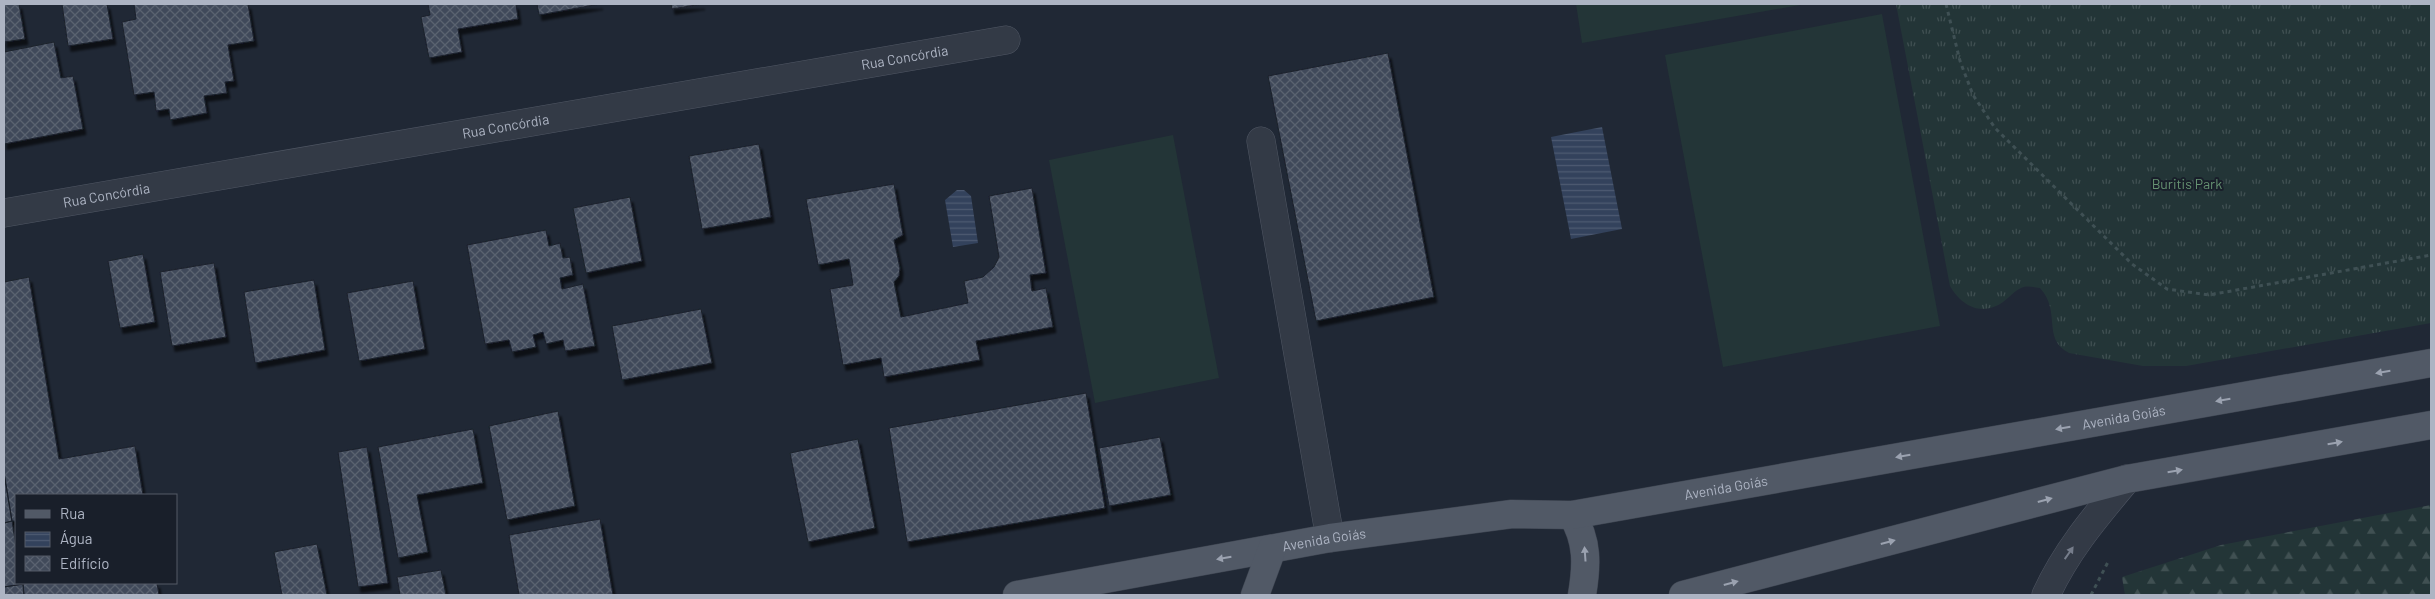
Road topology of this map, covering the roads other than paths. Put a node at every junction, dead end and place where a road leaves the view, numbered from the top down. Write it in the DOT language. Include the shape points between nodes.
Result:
graph roads {
  1 [pos="1006,40"];
  2 [pos="1260,141"];
  3 [pos="4,213"];
  4 [pos="2431,363"];
  5 [pos="2431,426"];
  6 [pos="2127,479"];
  7 [pos="1572,515"];
  8 [pos="1330,538"];
  9 [pos="1272,549"];
  10 [pos="1017,595"];
  11 [pos="1255,595"];
  12 [pos="1582,595"];
  13 [pos="1684,595"];
  14 [pos="2046,595"];
  1 -- 3 [label="street, Rua Concórdia"];
  2 -- 8 [label="street"];
  4 -- 7 [label="main road, Avenida Goiás, one-way"];
  6 -- 5 [label="main road, one-way"];
  13 -- 6 [label="main road, one-way"];
  14 -- 6 [label="street, one-way" via="2058,568 2090,522"];
  7 -- 8 [label="main road, Avenida Goiás" via="1512,514"];
  12 -- 7 [label="main road, one-way" via="1585,546"];
  8 -- 9 [label="main road, Avenida Goiás"];
  9 -- 10 [label="main road, Avenida Goiás, one-way"];
  9 -- 11 [label="main road"];
}
